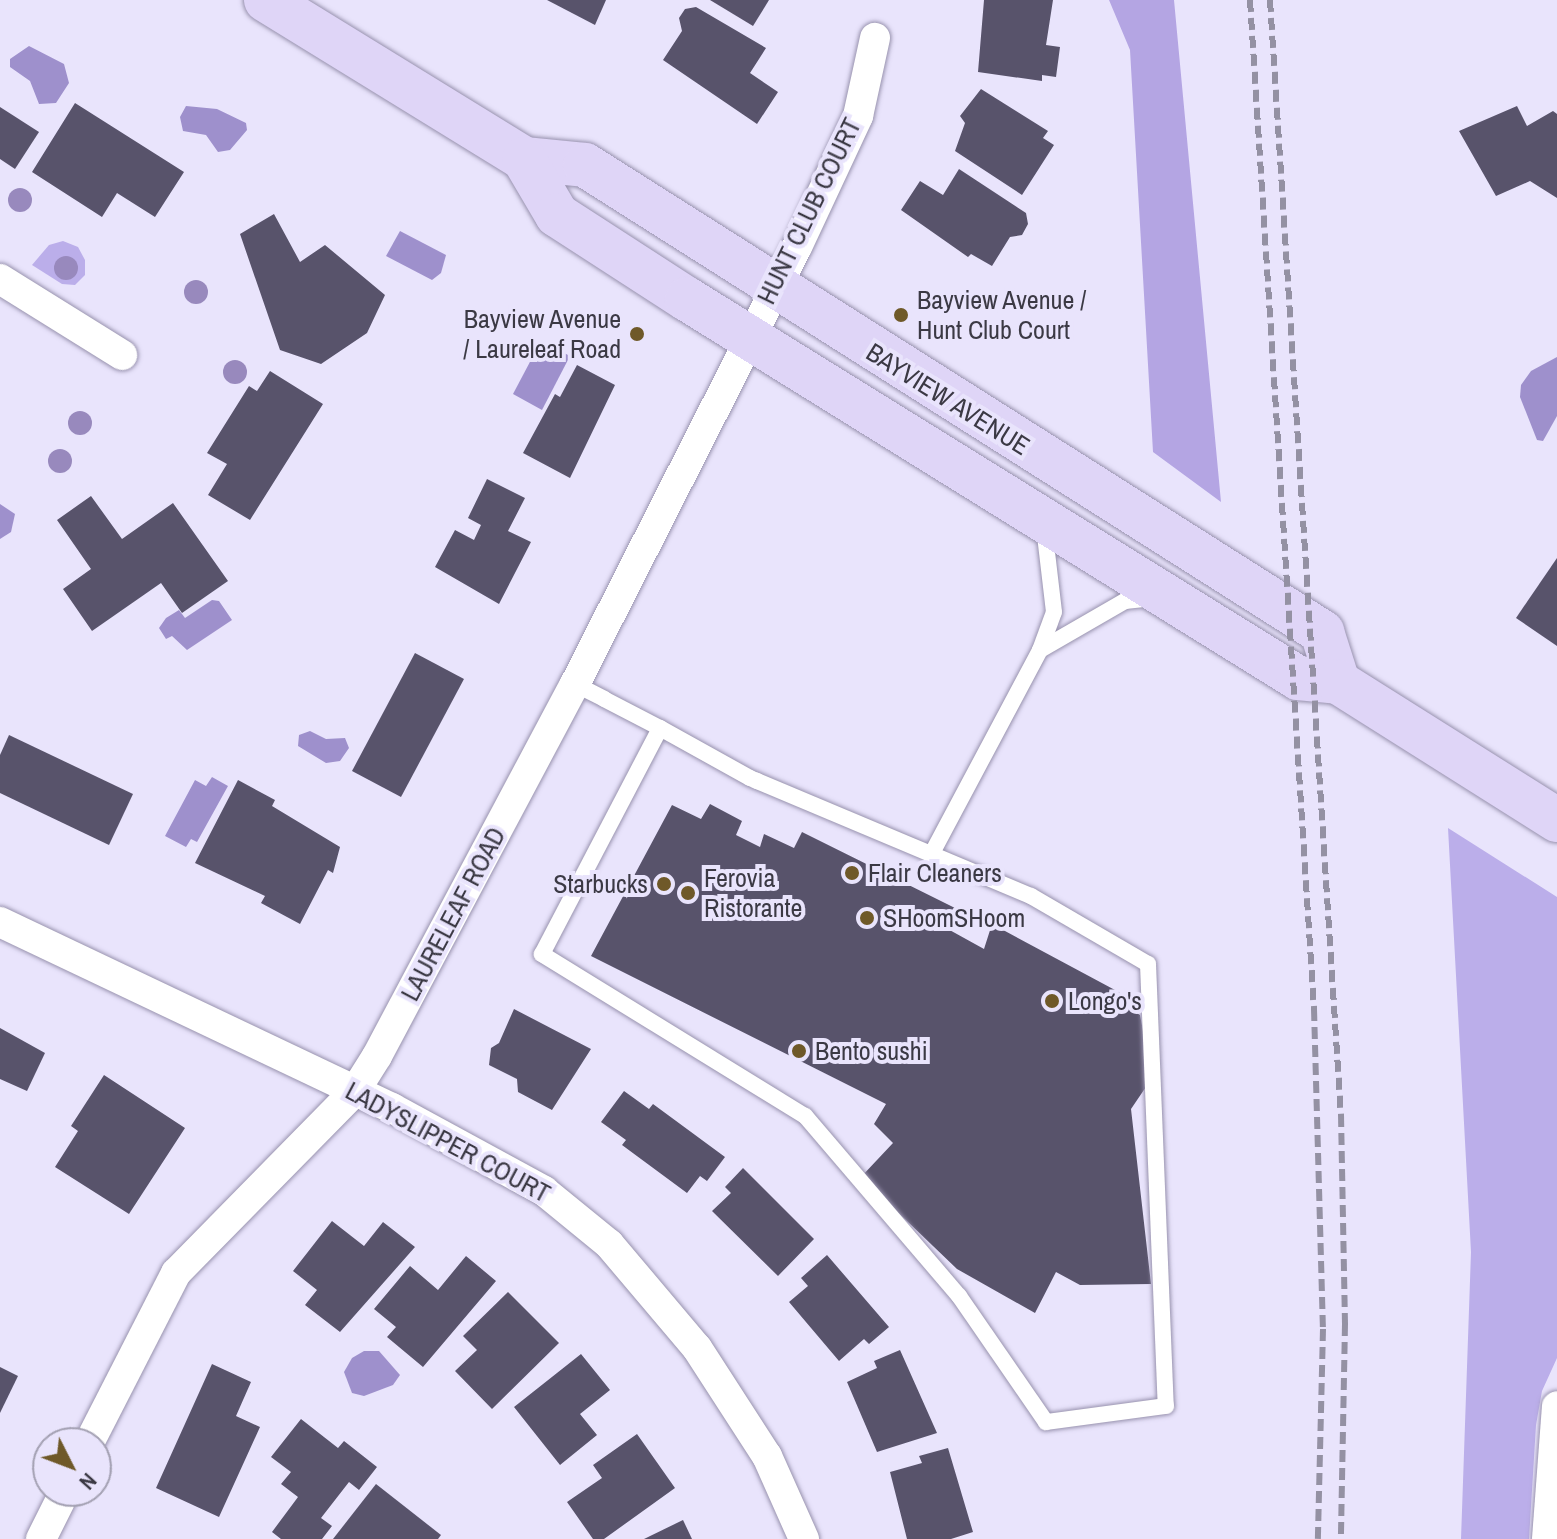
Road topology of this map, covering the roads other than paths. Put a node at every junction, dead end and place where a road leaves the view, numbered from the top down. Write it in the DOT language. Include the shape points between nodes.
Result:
graph roads {
  1 [pos="266,0"];
  2 [pos="875,38"];
  3 [pos="524,159"];
  4 [pos="0,279"];
  5 [pos="773,286"];
  6 [pos="748,336"];
  7 [pos="122,355"];
  8 [pos="1042,517"];
  9 [pos="1169,597"];
  10 [pos="1040,650"];
  11 [pos="1338,682"];
  12 [pos="575,684"];
  13 [pos="660,728"];
  14 [pos="1557,820"];
  15 [pos="931,855"];
  16 [pos="0,922"];
  17 [pos="355,1091"];
  18 [pos="1557,1406"];
  19 [pos="97,1427"];
  20 [pos="57,1507"];
  21 [pos="41,1539"];
  22 [pos="804,1539"];
  23 [pos="1547,1539"];
  1 -- 3 [label="main road, BAYVIEW AVENUE"];
  2 -- 5 [label="street, HUNT CLUB COURT" via="858,116"];
  3 -- 5 [label="main road, BAYVIEW AVENUE" via="585,165"];
  3 -- 6 [label="main road, BAYVIEW AVENUE" via="557,215"];
  4 -- 7 [label="street"];
  5 -- 6 [label="street, HUNT CLUB COURT"];
  5 -- 11 [label="main road, BAYVIEW AVENUE" via="1322,632"];
  6 -- 8 [label="main road, BAYVIEW AVENUE"];
  6 -- 12 [label="street, LAURELEAF ROAD"];
  8 -- 9 [label="main road, BAYVIEW AVENUE"];
  8 -- 10 [label="lane" via="1054,612"];
  9 -- 10 [label="lane" via="1125,601"];
  9 -- 11 [label="main road, BAYVIEW AVENUE" via="1298,678"];
  10 -- 15 [label="lane"];
  11 -- 14 [label="main road, BAYVIEW AVENUE"];
  12 -- 13 [label="lane"];
  12 -- 17 [label="street, LAURELEAF ROAD"];
  13 -- 15 [label="lane" via="757,781"];
  13 -- 15 [label="lane" via="542,954 805,1116 959,1296 1046,1422 1166,1406 1148,964 1031,896"];
  16 -- 17 [label="street, LADYSLIPPER COURT"];
  17 -- 19 [label="street, LAURELEAF ROAD" via="176,1273"];
  17 -- 22 [label="street, LADYSLIPPER COURT" via="544,1191 609,1244 659,1298 732,1394"];
  18 -- 23 [label="street"];
  20 -- 21 [label="street"];
}
